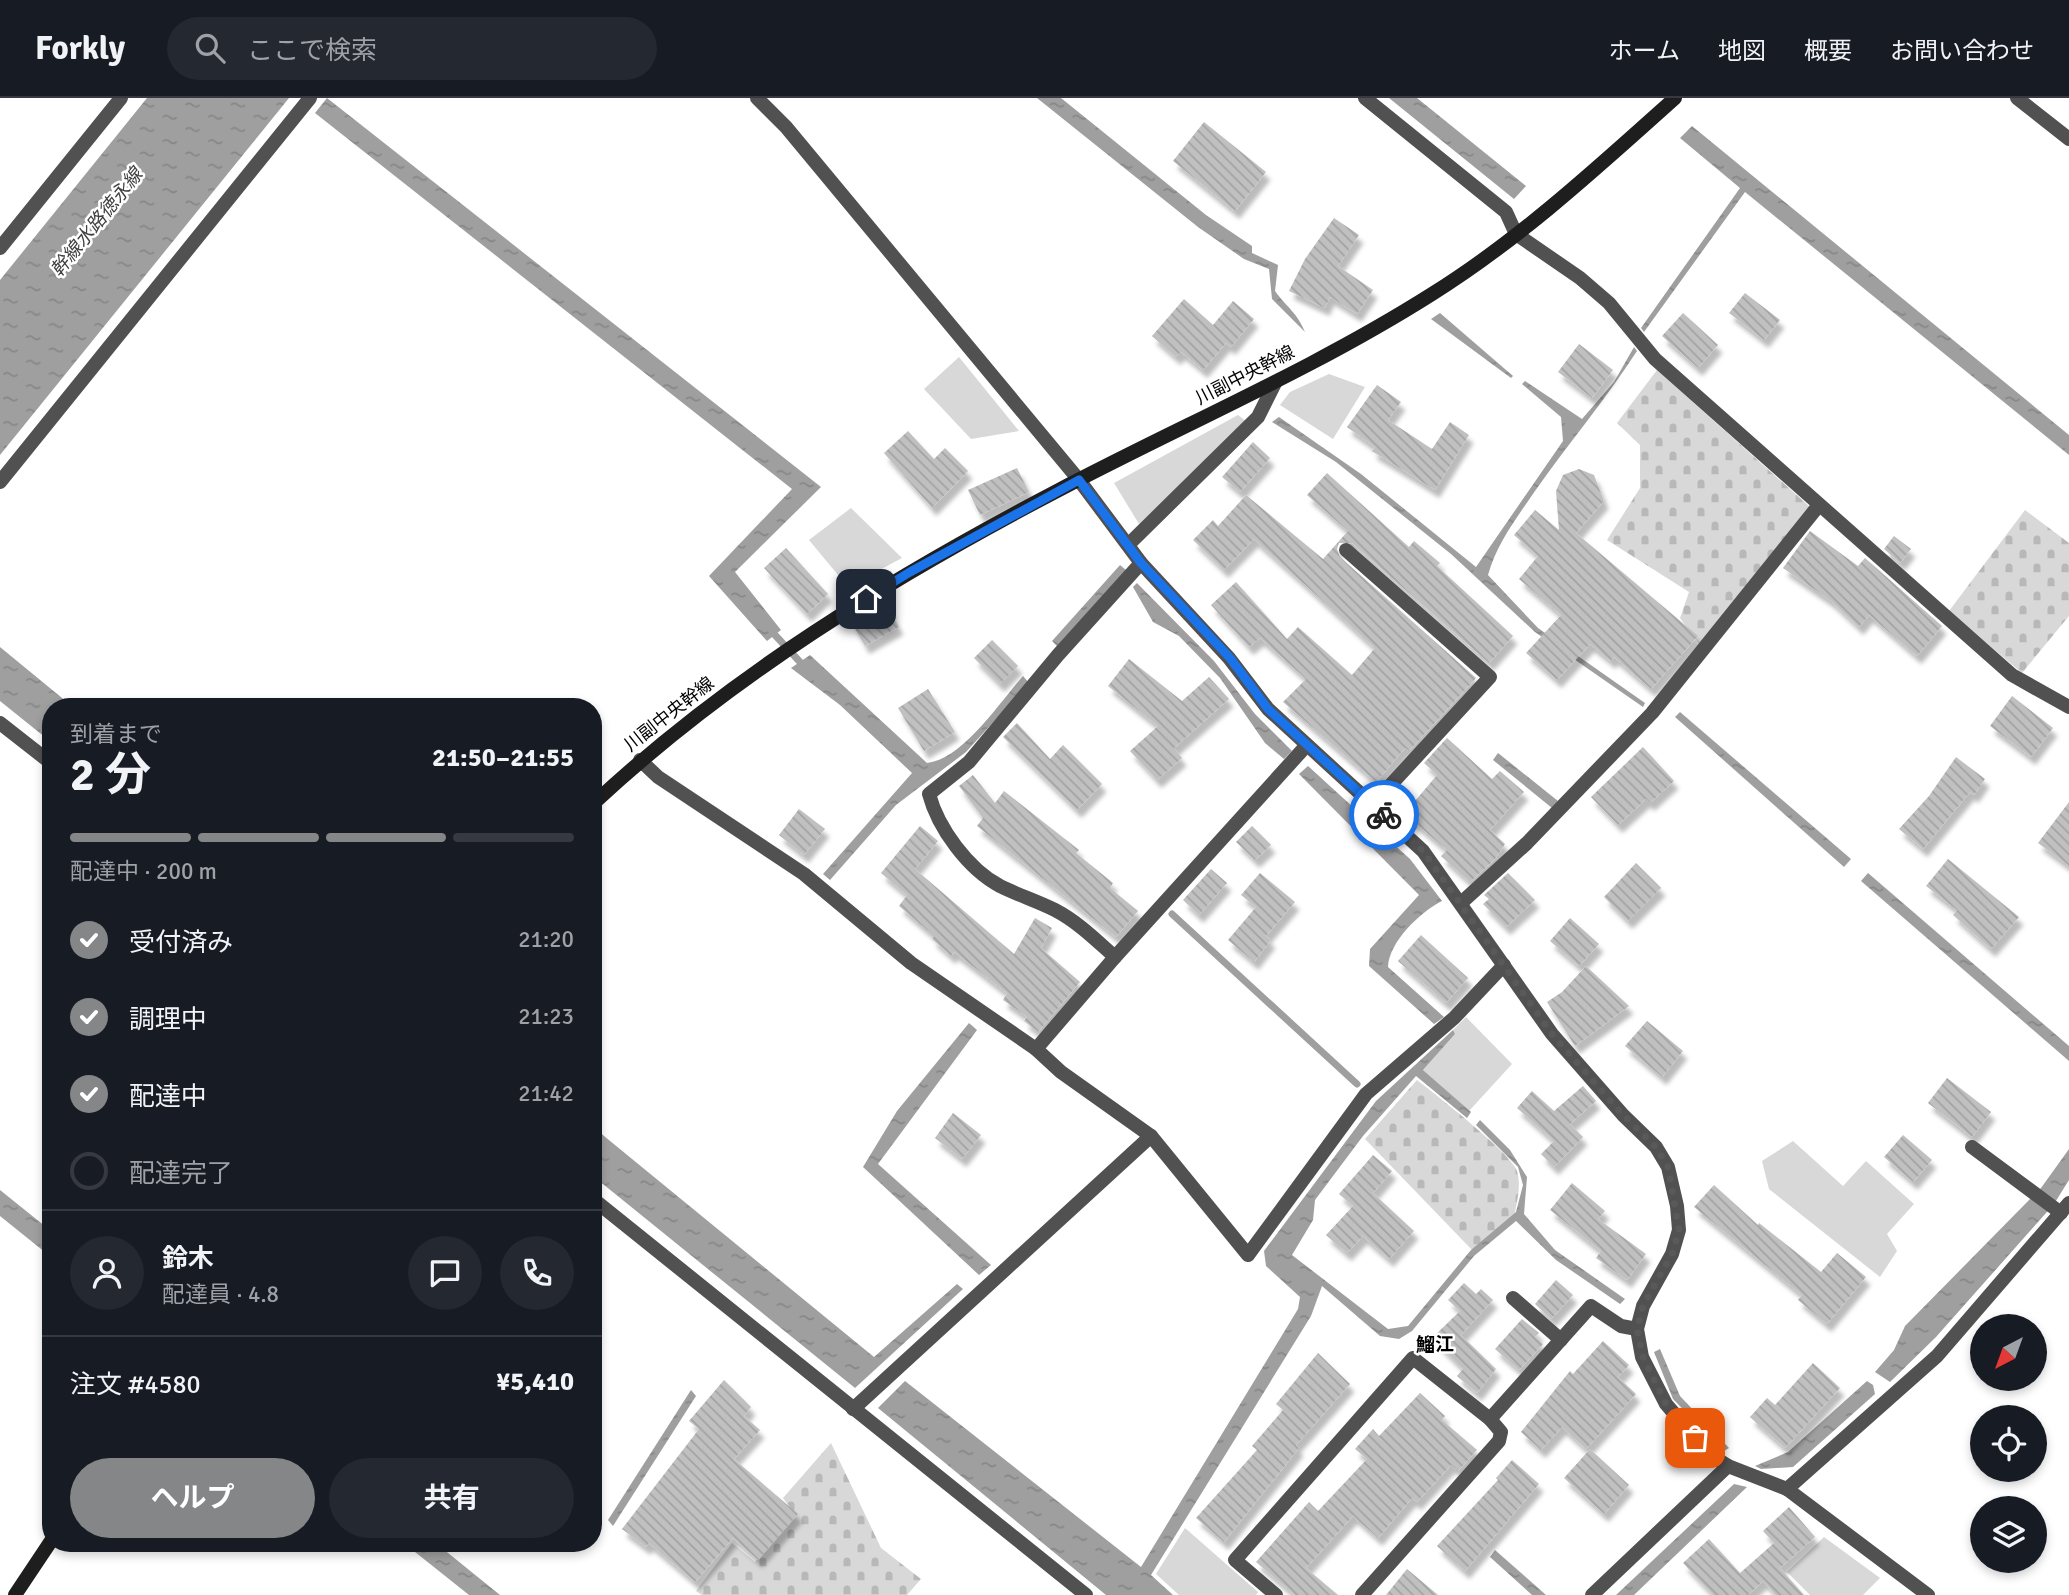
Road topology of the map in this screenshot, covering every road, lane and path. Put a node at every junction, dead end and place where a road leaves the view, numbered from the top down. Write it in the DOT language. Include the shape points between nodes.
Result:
graph roads {
  1 [pos="121,98"];
  2 [pos="310,98"];
  3 [pos="757,98"];
  4 [pos="1365,98"];
  5 [pos="1675,98"];
  6 [pos="2017,98"];
  7 [pos="2069,139"];
  8 [pos="1516,234"];
  9 [pos="0,248"];
  10 [pos="1275,383"];
  11 [pos="1079,480"];
  12 [pos="0,482"];
  13 [pos="1819,505"];
  14 [pos="1129,544"];
  15 [pos="1346,550"];
  16 [pos="1141,563"];
  17 [pos="2069,707"];
  18 [pos="0,723"];
  19 [pos="1306,746"];
  20 [pos="42,756"];
  21 [pos="640,760"];
  22 [pos="602,796"];
  23 [pos="1373,804"];
  24 [pos="1461,903"];
  25 [pos="1115,957"];
  26 [pos="1504,965"];
  27 [pos="1036,1049"];
  28 [pos="1152,1136"];
  29 [pos="1972,1147"];
  30 [pos="602,1206"];
  31 [pos="2065,1208"];
  32 [pos="1513,1298"];
  33 [pos="1637,1329"];
  34 [pos="1561,1339"];
  35 [pos="853,1409"];
  36 [pos="1490,1419"];
  37 [pos="1728,1466"];
  38 [pos="1787,1489"];
  39 [pos="44,1552"];
  40 [pos="15,1595"];
  41 [pos="1086,1595"];
  42 [pos="1276,1595"];
  43 [pos="1362,1595"];
  44 [pos="1592,1595"];
  45 [pos="1928,1595"];
  1 -- 9 [label="street"];
  2 -- 12 [label="street"];
  3 -- 11 [label="street"];
  4 -- 8 [label="street" via="1506,212"];
  5 -- 8 [label="street, 川副中央幹線"];
  6 -- 7 [label="street"];
  8 -- 10 [label="street, 川副中央幹線" via="1433,293"];
  8 -- 13 [label="street" via="1609,303 1655,359"];
  10 -- 11 [label="street, 川副中央幹線"];
  10 -- 14 [label="street" via="1258,416"];
  11 -- 14 [label="street"];
  11 -- 21 [label="street, 川副中央幹線" via="910,572 800,641"];
  13 -- 17 [label="street" via="2012,674"];
  13 -- 24 [label="street" via="1652,713 1527,843"];
  14 -- 16 [label="street"];
  15 -- 23 [label="street" via="1490,677"];
  16 -- 19 [label="street"];
  16 -- 25 [label="street" via="969,762 929,794 935,816 976,870 999,886 1056,910"];
  18 -- 20 [label="street"];
  19 -- 23 [label="street"];
  19 -- 25 [label="street"];
  21 -- 22 [label="street, 川副中央幹線"];
  21 -- 27 [label="street" via="804,874 911,963"];
  23 -- 24 [label="street" via="1423,851"];
  24 -- 26 [label="street"];
  25 -- 27 [label="street"];
  26 -- 28 [label="street" via="1454,1018 1366,1094 1248,1255"];
  26 -- 33 [label="street" via="1552,1034 1656,1147 1668,1167 1679,1230"];
  27 -- 28 [label="street"];
  28 -- 35 [label="street"];
  29 -- 31 [label="street"];
  30 -- 35 [label="street"];
  31 -- 38 [label="street" via="1937,1356"];
  32 -- 34 [label="street"];
  33 -- 34 [label="street" via="1621,1326 1591,1306"];
  33 -- 37 [label="street" via="1643,1357 1666,1404 1709,1454"];
  34 -- 36 [label="street"];
  35 -- 41 [label="street"];
  36 -- 42 [label="street" via="1413,1358 1235,1560"];
  36 -- 43 [label="street" via="1501,1432 1499,1441"];
  37 -- 38 [label="street"];
  37 -- 44 [label="street"];
  38 -- 45 [label="street"];
  39 -- 40 [label="street"];
}
